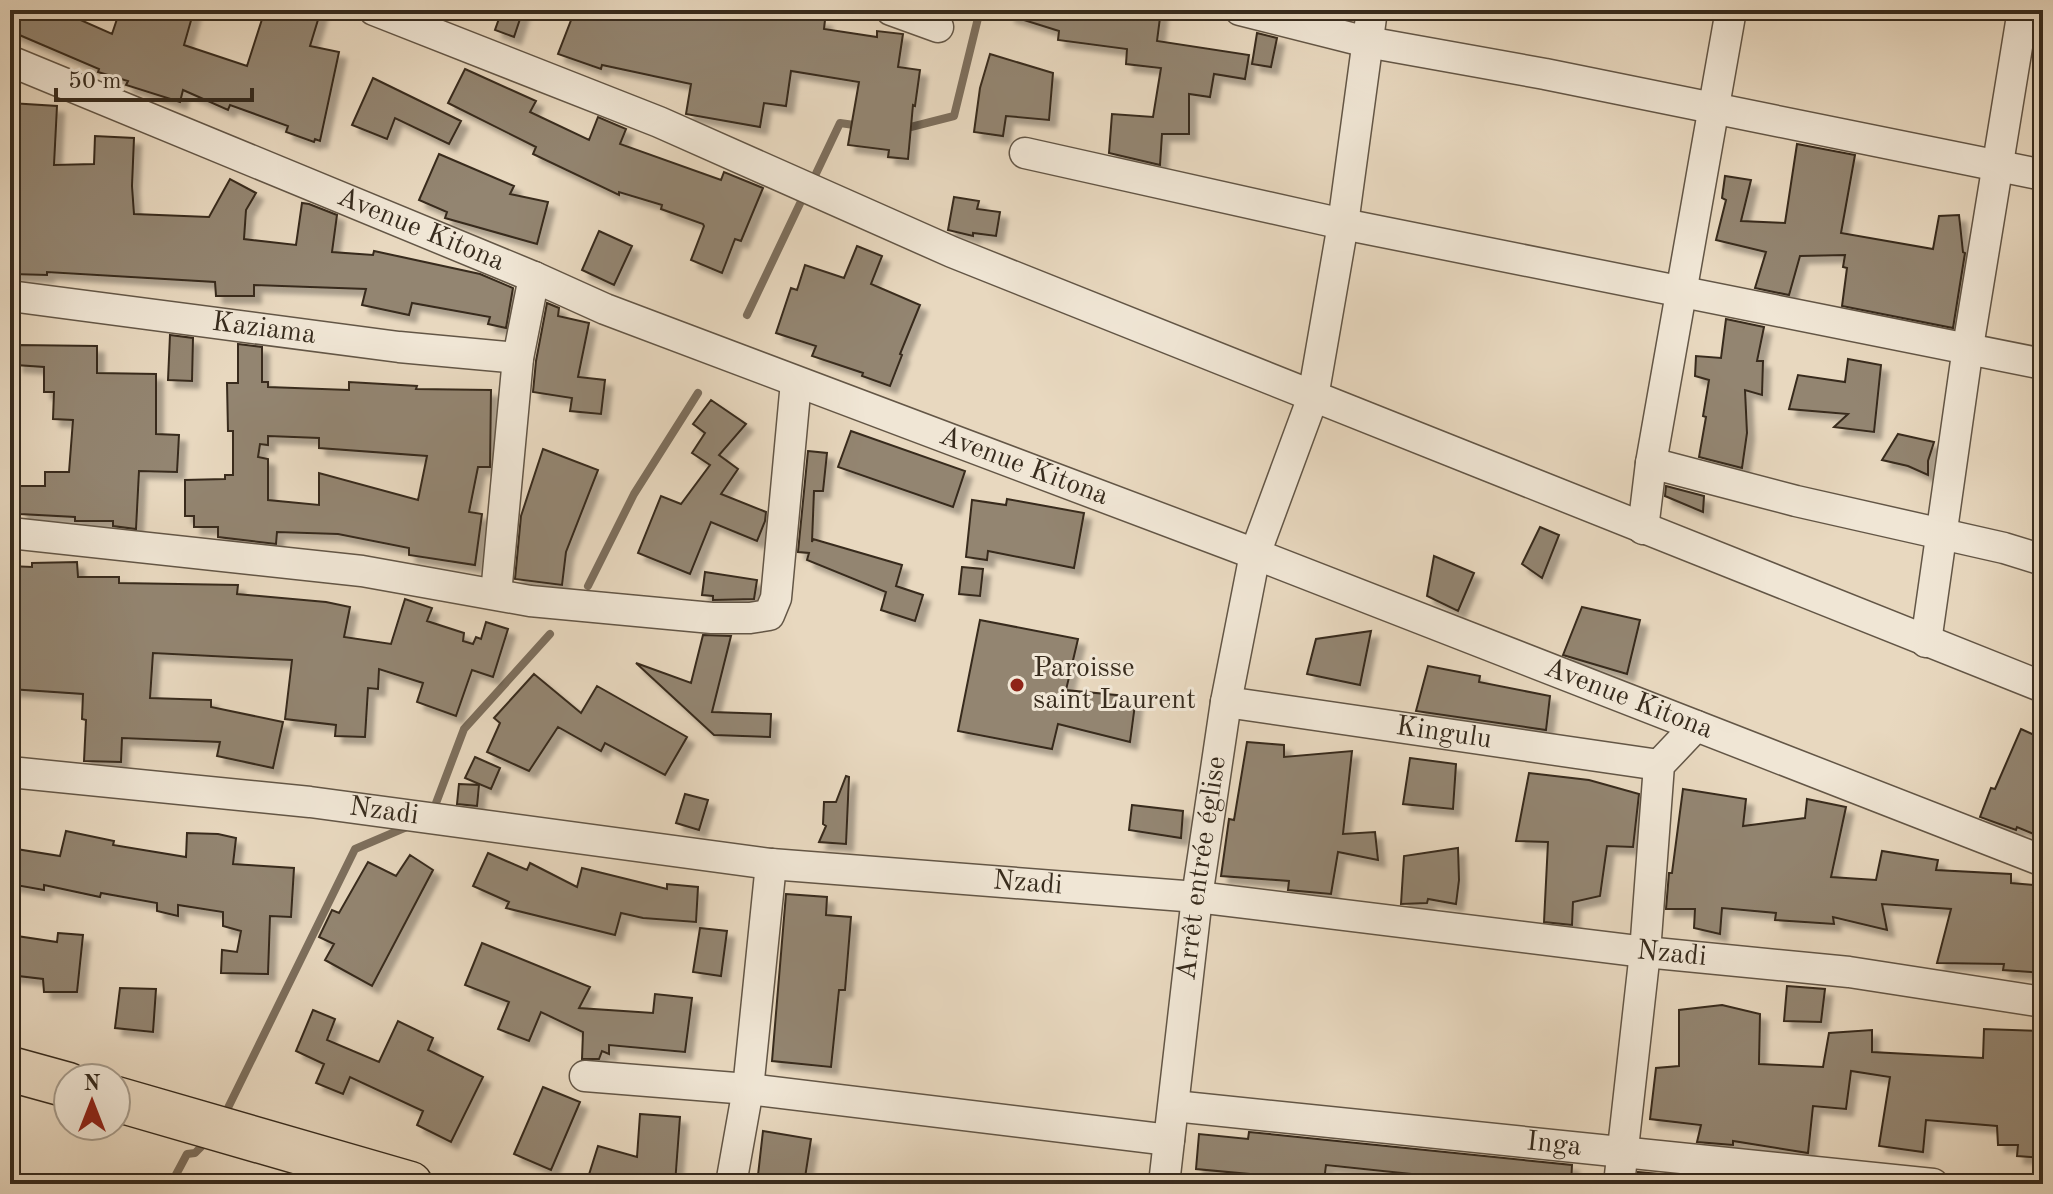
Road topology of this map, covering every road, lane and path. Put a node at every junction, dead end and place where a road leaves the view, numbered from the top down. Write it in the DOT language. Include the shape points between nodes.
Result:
graph roads {
  1 [pos="374,10"];
  2 [pos="891,10"];
  3 [pos="1240,10"];
  4 [pos="1372,10"];
  5 [pos="1731,10"];
  6 [pos="2023,10"];
  7 [pos="938,27"];
  8 [pos="1367,42"];
  9 [pos="10,61"];
  10 [pos="1715,109"];
  11 [pos="1025,153"];
  12 [pos="1998,165"];
  13 [pos="2043,175"];
  14 [pos="1343,224"];
  15 [pos="534,277"];
  16 [pos="1683,291"];
  17 [pos="10,296"];
  18 [pos="1968,347"];
  19 [pos="518,358"];
  20 [pos="2043,364"];
  21 [pos="796,382"];
  22 [pos="1313,397"];
  23 [pos="1651,463"];
  24 [pos="1643,529"];
  25 [pos="10,533"];
  26 [pos="1941,535"];
  27 [pos="1255,554"];
  28 [pos="2043,560"];
  29 [pos="496,594"];
  30 [pos="1926,642"];
  31 [pos="2043,687"];
  32 [pos="1226,702"];
  33 [pos="1696,726"];
  34 [pos="1659,765"];
  35 [pos="10,772"];
  36 [pos="2043,861"];
  37 [pos="771,864"];
  38 [pos="1197,897"];
  39 [pos="1645,952"];
  40 [pos="2043,1002"];
  41 [pos="10,1069"];
  42 [pos="585,1076"];
  43 [pos="52,1081"];
  44 [pos="748,1089"];
  45 [pos="132,1104"];
  46 [pos="1174,1106"];
  47 [pos="1169,1140"];
  48 [pos="1624,1150"];
  49 [pos="410,1184"];
  50 [pos="731,1184"];
  51 [pos="1164,1184"];
  52 [pos="1619,1184"];
  53 [pos="1933,1184"];
  1 -- 22 [label="street" via="659,122 952,252"];
  2 -- 7 [label="street"];
  3 -- 8 [label="street"];
  4 -- 8 [label="street, Arrêt entrée église"];
  5 -- 10 [label="street"];
  6 -- 12 [label="street"];
  8 -- 10 [label="street"];
  8 -- 14 [label="street, Arrêt entrée église"];
  9 -- 15 [label="street, Avenue Kitona"];
  10 -- 12 [label="street"];
  10 -- 16 [label="street"];
  11 -- 14 [label="street"];
  12 -- 13 [label="street"];
  12 -- 18 [label="street"];
  14 -- 16 [label="street"];
  14 -- 22 [label="street, Arrêt entrée église"];
  15 -- 19 [label="street"];
  15 -- 21 [label="street, Avenue Kitona"];
  16 -- 18 [label="street"];
  16 -- 23 [label="street"];
  17 -- 19 [label="street, Kaziama"];
  18 -- 20 [label="street"];
  18 -- 26 [label="street"];
  19 -- 29 [label="street"];
  21 -- 27 [label="street, Avenue Kitona"];
  21 -- 29 [label="street" via="776,598 769,615 712,618"];
  22 -- 24 [label="street"];
  22 -- 27 [label="street, Arrêt entrée église"];
  23 -- 24 [label="street"];
  23 -- 26 [label="street"];
  24 -- 30 [label="street"];
  25 -- 29 [label="street" via="362,571"];
  26 -- 28 [label="street"];
  26 -- 30 [label="street"];
  27 -- 32 [label="street, Arrêt entrée église"];
  27 -- 33 [label="street, Avenue Kitona"];
  30 -- 31 [label="street"];
  32 -- 34 [label="street, Kingulu"];
  32 -- 38 [label="street, Arrêt entrée église"];
  33 -- 34 [label="street"];
  33 -- 36 [label="street, Avenue Kitona"];
  34 -- 39 [label="street"];
  35 -- 37 [label="street, Nzadi" via="310,802"];
  37 -- 38 [label="street, Nzadi"];
  37 -- 44 [label="street"];
  38 -- 39 [label="street, Nzadi"];
  38 -- 46 [label="street, Arrêt entrée église"];
  39 -- 40 [label="street, Nzadi" via="1849,972"];
  39 -- 48 [label="street"];
  41 -- 43 [label="highway"];
  42 -- 44 [label="street"];
  44 -- 47 [label="street"];
  44 -- 50 [label="street"];
  45 -- 49 [label="highway"];
  46 -- 47 [label="street, Arrêt entrée église"];
  46 -- 48 [label="street, Inga"];
  47 -- 51 [label="street, Arrêt entrée église"];
  48 -- 52 [label="street"];
  48 -- 53 [label="street, Inga"];
}
